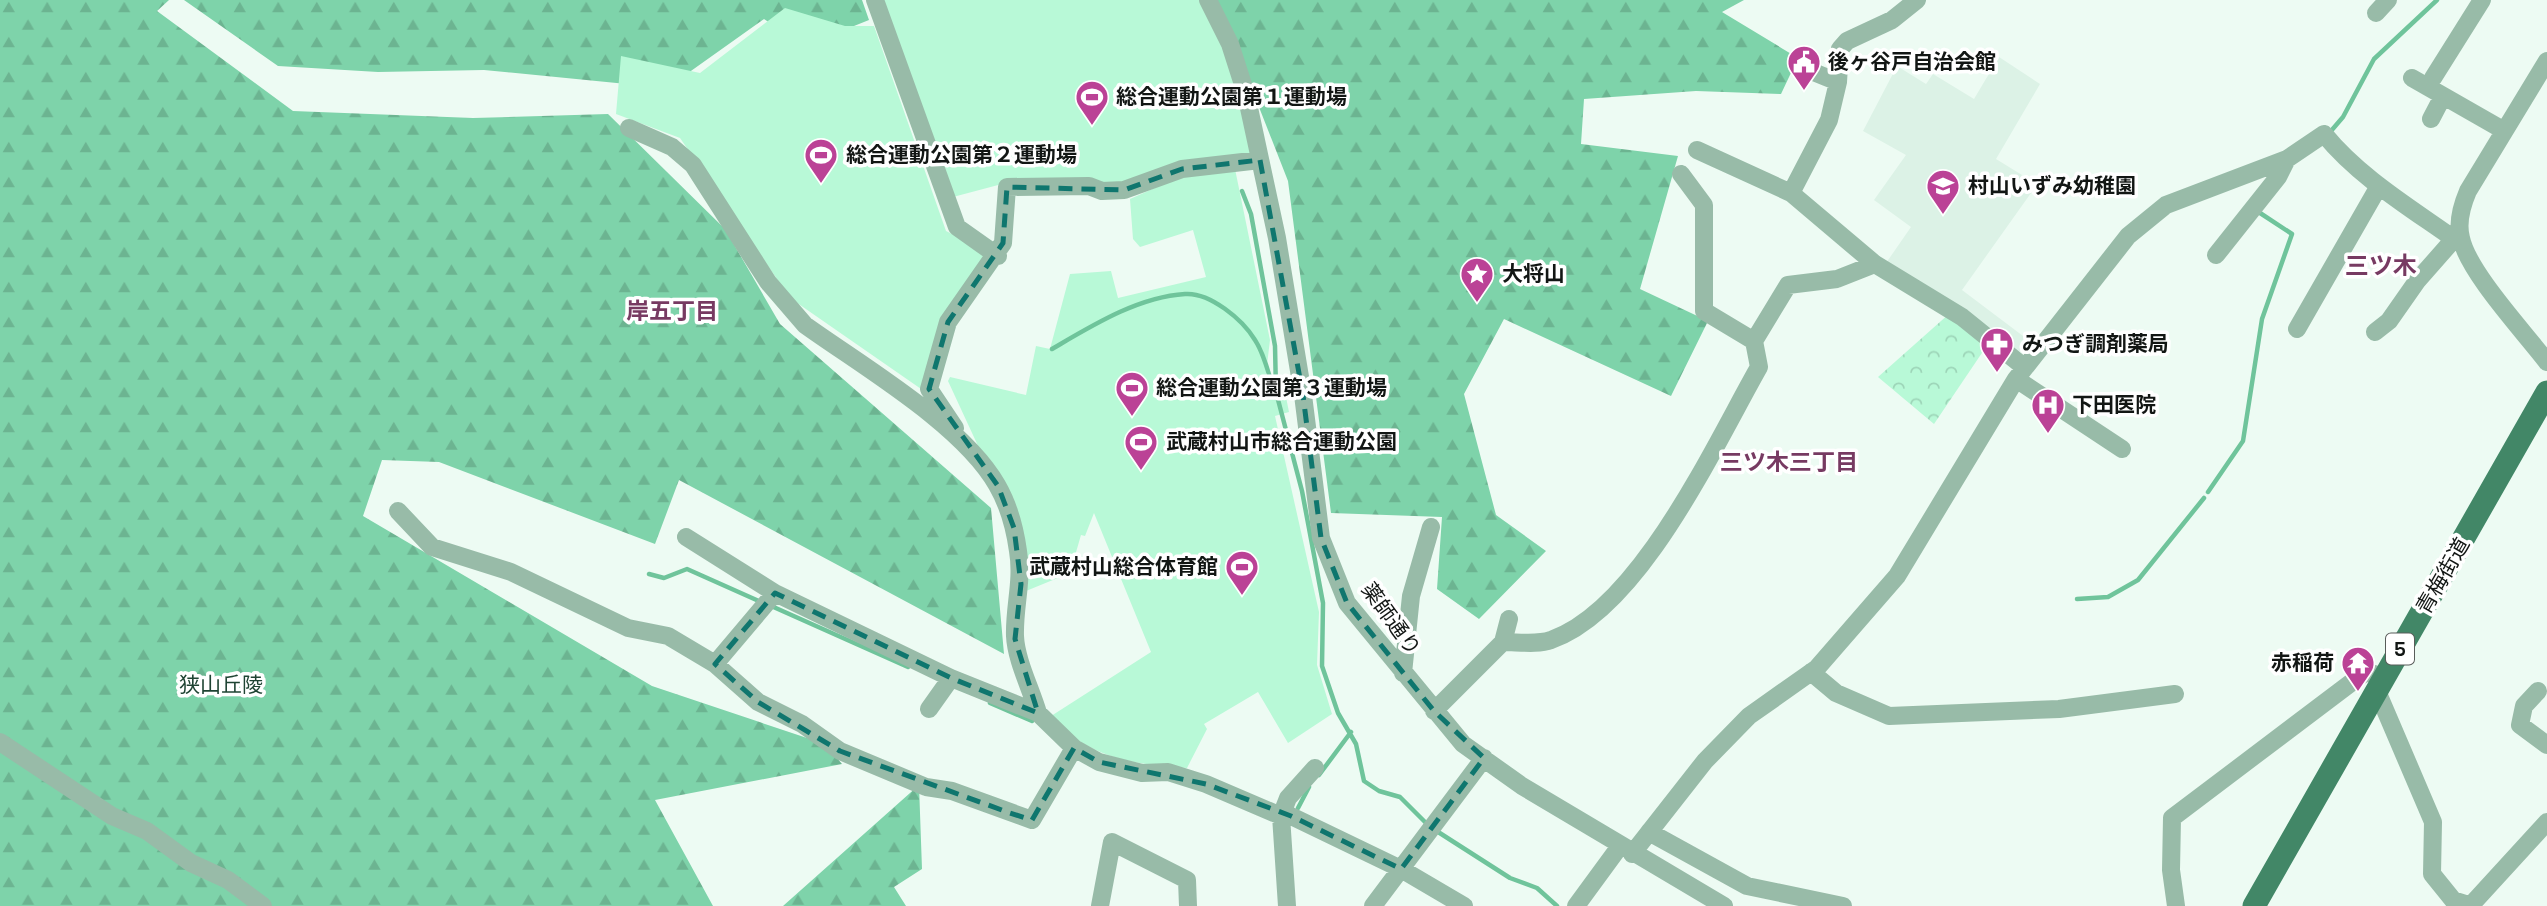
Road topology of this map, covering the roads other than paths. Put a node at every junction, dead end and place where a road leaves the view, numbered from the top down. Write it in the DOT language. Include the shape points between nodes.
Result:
graph roads {
  1 [pos="875,0"];
  2 [pos="1208,0"];
  3 [pos="1917,0"];
  4 [pos="2482,0"];
  5 [pos="2547,61"];
  6 [pos="1801,67"];
  7 [pos="2412,78"];
  8 [pos="2433,78"];
  9 [pos="1838,82"];
  10 [pos="2443,96"];
  11 [pos="2431,119"];
  12 [pos="629,128"];
  13 [pos="2503,130"];
  14 [pos="1697,150"];
  15 [pos="2287,159"];
  16 [pos="1260,160"];
  17 [pos="1681,174"];
  18 [pos="2379,186"];
  19 [pos="1791,193"];
  20 [pos="2457,239"];
  21 [pos="2216,255"];
  22 [pos="998,256"];
  23 [pos="1875,264"];
  24 [pos="2297,329"];
  25 [pos="2375,332"];
  26 [pos="1754,341"];
  27 [pos="2547,362"];
  28 [pos="2020,373"];
  29 [pos="2547,392"];
  30 [pos="2122,449"];
  31 [pos="975,457"];
  32 [pos="398,511"];
  33 [pos="1431,527"];
  34 [pos="686,537"];
  35 [pos="775,593"];
  36 [pos="1508,619"];
  37 [pos="1503,642"];
  38 [pos="715,664"];
  39 [pos="1811,672"];
  40 [pos="1403,673"];
  41 [pos="948,682"];
  42 [pos="2381,684"];
  43 [pos="2538,691"];
  44 [pos="2175,694"];
  45 [pos="929,709"];
  46 [pos="1434,711"];
  47 [pos="1038,713"];
  48 [pos="0,742"];
  49 [pos="2547,745"];
  50 [pos="1074,748"];
  51 [pos="1484,758"];
  52 [pos="1315,768"];
  53 [pos="1281,816"];
  54 [pos="2547,822"];
  55 [pos="1649,832"];
  56 [pos="1626,850"];
  57 [pos="1401,869"];
  58 [pos="1747,886"];
  59 [pos="2451,903"];
  60 [pos="2472,905"];
  61 [pos="262,906"];
  62 [pos="1100,906"];
  63 [pos="1188,906"];
  64 [pos="1287,906"];
  65 [pos="1373,906"];
  66 [pos="1464,906"];
  67 [pos="1576,906"];
  68 [pos="1722,906"];
  69 [pos="1843,906"];
  70 [pos="2176,906"];
  71 [pos="2254,906"];
  1 -- 22 [label="street" via="957,227"];
  2 -- 16 [label="street, 薬師通り" via="1230,44"];
  3 -- 9 [label="street" via="1892,20 1847,41 1840,49"];
  4 -- 8 [label="street"];
  5 -- 13 [label="street"];
  6 -- 9 [label="street"];
  7 -- 10 [label="street"];
  9 -- 19 [label="street" via="1829,120"];
  10 -- 11 [label="street"];
  10 -- 13 [label="street"];
  12 -- 31 [label="street" via="672,147 692,165 768,282 805,325 907,397"];
  13 -- 20 [label="street" via="2461,207"];
  14 -- 19 [label="street"];
  15 -- 18 [label="street" via="2324,134"];
  15 -- 21 [label="street"];
  15 -- 28 [label="street" via="2166,205 2128,236"];
  16 -- 22 [label="street" via="1182,169 1124,190 1007,187"];
  16 -- 40 [label="street, 薬師通り" via="1303,395 1321,538 1347,603"];
  17 -- 26 [label="street" via="1704,205 1704,311"];
  18 -- 20 [label="street"];
  18 -- 24 [label="street"];
  19 -- 23 [label="street"];
  20 -- 25 [label="street"];
  20 -- 27 [label="street"];
  22 -- 31 [label="street" via="948,322 929,389"];
  23 -- 26 [label="street" via="1837,279 1788,285"];
  23 -- 28 [label="street" via="1962,317"];
  26 -- 37 [label="street" via="1759,367 1694,482 1621,592 1563,635 1548,641"];
  28 -- 30 [label="street"];
  28 -- 39 [label="street" via="1897,576"];
  29 -- 42 [label="main road, 青梅街道 / 5"];
  31 -- 47 [label="street" via="998,486 1014,528 1021,584 1015,639"];
  32 -- 38 [label="street" via="432,547 511,572 628,628 668,636"];
  33 -- 40 [label="street" via="1411,596"];
  34 -- 35 [label="street"];
  35 -- 38 [label="street"];
  35 -- 41 [label="street"];
  36 -- 37 [label="street"];
  37 -- 46 [label="street"];
  38 -- 50 [label="street" via="758,702 802,724 840,751 926,787 952,790 1032,820"];
  39 -- 44 [label="street" via="1836,693 1889,716 2059,709"];
  39 -- 55 [label="street" via="1749,716 1705,761"];
  40 -- 46 [label="street, 薬師通り"];
  41 -- 45 [label="street"];
  41 -- 47 [label="street"];
  42 -- 59 [label="street" via="2433,822 2432,874"];
  42 -- 70 [label="street" via="2368,672 2360,676 2172,818"];
  42 -- 71 [label="main road, 青梅街道 / 5"];
  43 -- 49 [label="street" via="2524,706 2519,725"];
  46 -- 51 [label="street, 薬師通り" via="1463,744"];
  47 -- 50 [label="street"];
  48 -- 61 [label="street" via="112,816 147,831 191,863 228,880"];
  50 -- 53 [label="street" via="1099,762 1142,773 1168,772 1206,784"];
  51 -- 56 [label="street, 薬師通り"];
  51 -- 57 [label="street"];
  52 -- 53 [label="street" via="1288,798"];
  53 -- 57 [label="street" via="1291,816"];
  53 -- 64 [label="street"];
  54 -- 60 [label="street"];
  55 -- 56 [label="street"];
  55 -- 58 [label="street"];
  56 -- 67 [label="street"];
  56 -- 68 [label="street, 薬師通り"];
  57 -- 65 [label="street"];
  57 -- 66 [label="street"];
  58 -- 68 [label="street"];
  58 -- 69 [label="street"];
  59 -- 60 [label="street"];
  62 -- 63 [label="street" via="1112,842 1187,880"];
}
